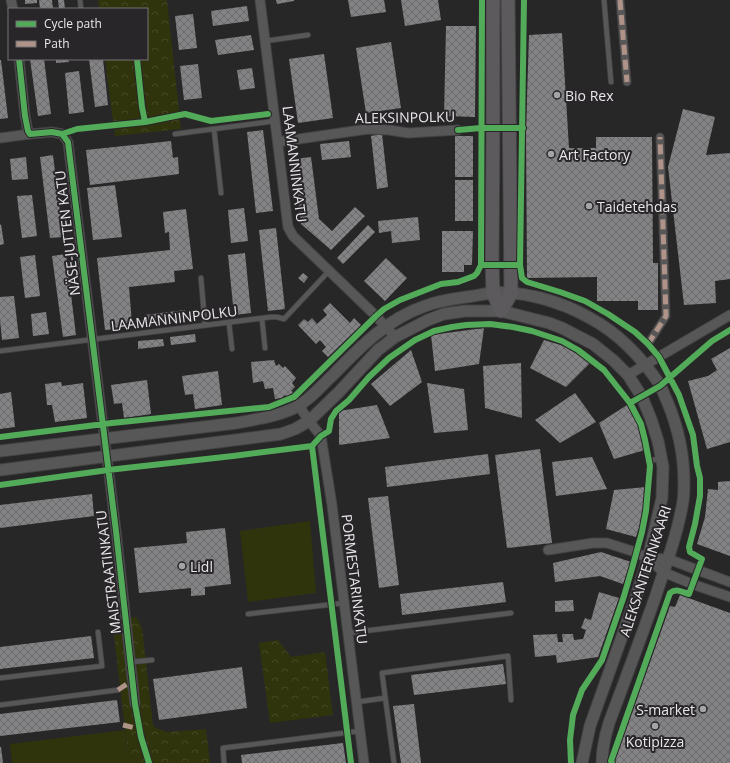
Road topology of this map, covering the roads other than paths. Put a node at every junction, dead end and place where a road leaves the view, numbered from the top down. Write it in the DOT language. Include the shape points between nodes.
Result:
graph roads {
  1 [pos="260,0"];
  2 [pos="493,0"];
  3 [pos="508,0"];
  4 [pos="604,0"];
  5 [pos="620,0"];
  6 [pos="308,35"];
  7 [pos="265,41"];
  8 [pos="19,60"];
  9 [pos="611,82"];
  10 [pos="627,82"];
  11 [pos="275,121"];
  12 [pos="214,129"];
  13 [pos="458,130"];
  14 [pos="30,134"];
  15 [pos="175,134"];
  16 [pos="660,137"];
  17 [pos="0,138"];
  18 [pos="278,142"];
  19 [pos="222,193"];
  20 [pos="329,271"];
  21 [pos="201,278"];
  22 [pos="493,293"];
  23 [pos="511,294"];
  24 [pos="501,311"];
  25 [pos="730,315"];
  26 [pos="262,318"];
  27 [pos="229,323"];
  28 [pos="206,325"];
  29 [pos="386,326"];
  30 [pos="395,337"];
  31 [pos="92,340"];
  32 [pos="648,344"];
  33 [pos="265,348"];
  34 [pos="232,349"];
  35 [pos="0,351"];
  36 [pos="645,365"];
  37 [pos="628,375"];
  38 [pos="299,406"];
  39 [pos="309,421"];
  40 [pos="104,438"];
  41 [pos="0,451"];
  42 [pos="106,457"];
  43 [pos="661,458"];
  44 [pos="649,461"];
  45 [pos="0,470"];
  46 [pos="548,550"];
  47 [pos="648,558"];
  48 [pos="668,559"];
  49 [pos="663,572"];
  50 [pos="730,582"];
  51 [pos="730,597"];
  52 [pos="344,602"];
  53 [pos="511,613"];
  54 [pos="248,614"];
  55 [pos="98,632"];
  56 [pos="348,633"];
  57 [pos="152,660"];
  58 [pos="131,662"];
  59 [pos="0,678"];
  60 [pos="118,690"];
  61 [pos="386,698"];
  62 [pos="511,700"];
  63 [pos="357,702"];
  64 [pos="136,704"];
  65 [pos="0,705"];
  66 [pos="360,731"];
  67 [pos="224,763"];
  68 [pos="364,763"];
  69 [pos="394,763"];
  70 [pos="582,763"];
  71 [pos="602,763"];
  1 -- 7 [label="street, LAAMANNINKATU"];
  2 -- 22 [label="main road"];
  3 -- 23 [label="main road"];
  4 -- 9 [label="lane"];
  5 -- 10 [label="street"];
  6 -- 7 [label="lane"];
  7 -- 11 [label="street, LAAMANNINKATU"];
  8 -- 14 [label="street" via="25,116"];
  11 -- 12 [label="lane"];
  11 -- 18 [label="street, LAAMANNINKATU"];
  12 -- 15 [label="lane"];
  12 -- 19 [label="lane"];
  13 -- 18 [label="street, ALEKSINPOLKU" via="408,133 368,129"];
  14 -- 17 [label="street"];
  14 -- 31 [label="street, NÄSE-JUTTEN KATU" via="62,134 68,142"];
  16 -- 32 [label="street" via="666,316"];
  18 -- 20 [label="street, LAAMANNINKATU" via="288,227 293,236"];
  20 -- 26 [label="lane, LAAMANNINPOLKU" via="284,319"];
  20 -- 29 [label="street, LAAMANNINKATU"];
  21 -- 28 [label="lane"];
  22 -- 23 [label="street, ALEKSANTERINKAARI"];
  22 -- 24 [label="main road"];
  22 -- 29 [label="street, ALEKSANTERINKAARI" via="447,299 423,307"];
  23 -- 24 [label="main road"];
  23 -- 36 [label="street, ALEKSANTERINKAARI" via="556,302 577,310 625,343"];
  24 -- 30 [label="street, ALEKSANTERINKAARI" via="444,314"];
  24 -- 37 [label="street, ALEKSANTERINKAARI" via="549,323 568,331 593,344"];
  25 -- 36 [label="street"];
  26 -- 27 [label="lane, LAAMANNINPOLKU"];
  26 -- 33 [label="lane"];
  27 -- 28 [label="lane, LAAMANNINPOLKU"];
  27 -- 34 [label="lane"];
  28 -- 31 [label="lane, LAAMANNINPOLKU"];
  29 -- 30 [label="street, LAAMANNINKATU"];
  29 -- 38 [label="street, ALEKSANTERINKAARI" via="362,345"];
  30 -- 39 [label="street, ALEKSANTERINKAARI" via="378,350"];
  31 -- 35 [label="lane, LAAMANNINPOLKU"];
  31 -- 40 [label="street, NÄSE-JUTTEN KATU"];
  36 -- 37 [label="street"];
  36 -- 48 [label="street, ALEKSANTERINKAARI" via="660,386 671,410 680,438 684,469 684,499"];
  37 -- 43 [label="street, ALEKSANTERINKAARI" via="652,419"];
  38 -- 39 [label="street, PORMESTARINKATU"];
  38 -- 40 [label="street, ALEKSANTERINKAARI" via="274,415 237,423"];
  39 -- 42 [label="street, ALEKSANTERINKAARI" via="278,435"];
  39 -- 52 [label="street, PORMESTARINKATU" via="321,436"];
  40 -- 41 [label="street, ALEKSANTERINKAARI"];
  40 -- 42 [label="street, MAISTRAATINKATU"];
  42 -- 45 [label="street, ALEKSANTERINKAARI"];
  42 -- 58 [label="street, MAISTRAATINKATU"];
  43 -- 44 [label="lane"];
  43 -- 47 [label="street, ALEKSANTERINKAARI" via="662,498"];
  46 -- 47 [label="street" via="593,542 607,543"];
  47 -- 48 [label="street"];
  47 -- 49 [label="street"];
  47 -- 70 [label="street, ALEKSANTERINKAARI" via="590,726"];
  48 -- 49 [label="street, ALEKSANTERINKAARI"];
  48 -- 50 [label="street"];
  49 -- 51 [label="street"];
  49 -- 71 [label="street, ALEKSANTERINKAARI" via="609,723"];
  52 -- 54 [label="lane"];
  52 -- 56 [label="street, PORMESTARINKATU"];
  53 -- 56 [label="lane"];
  55 -- 59 [label="lane" via="102,666"];
  56 -- 63 [label="street, PORMESTARINKATU"];
  57 -- 58 [label="lane"];
  58 -- 64 [label="street, MAISTRAATINKATU"];
  60 -- 65 [label="lane"];
  61 -- 62 [label="lane" via="382,673 508,656"];
  61 -- 63 [label="lane"];
  61 -- 69 [label="lane"];
  63 -- 66 [label="street, PORMESTARINKATU"];
  66 -- 67 [label="lane" via="223,748"];
  66 -- 68 [label="street, PORMESTARINKATU"];
}
